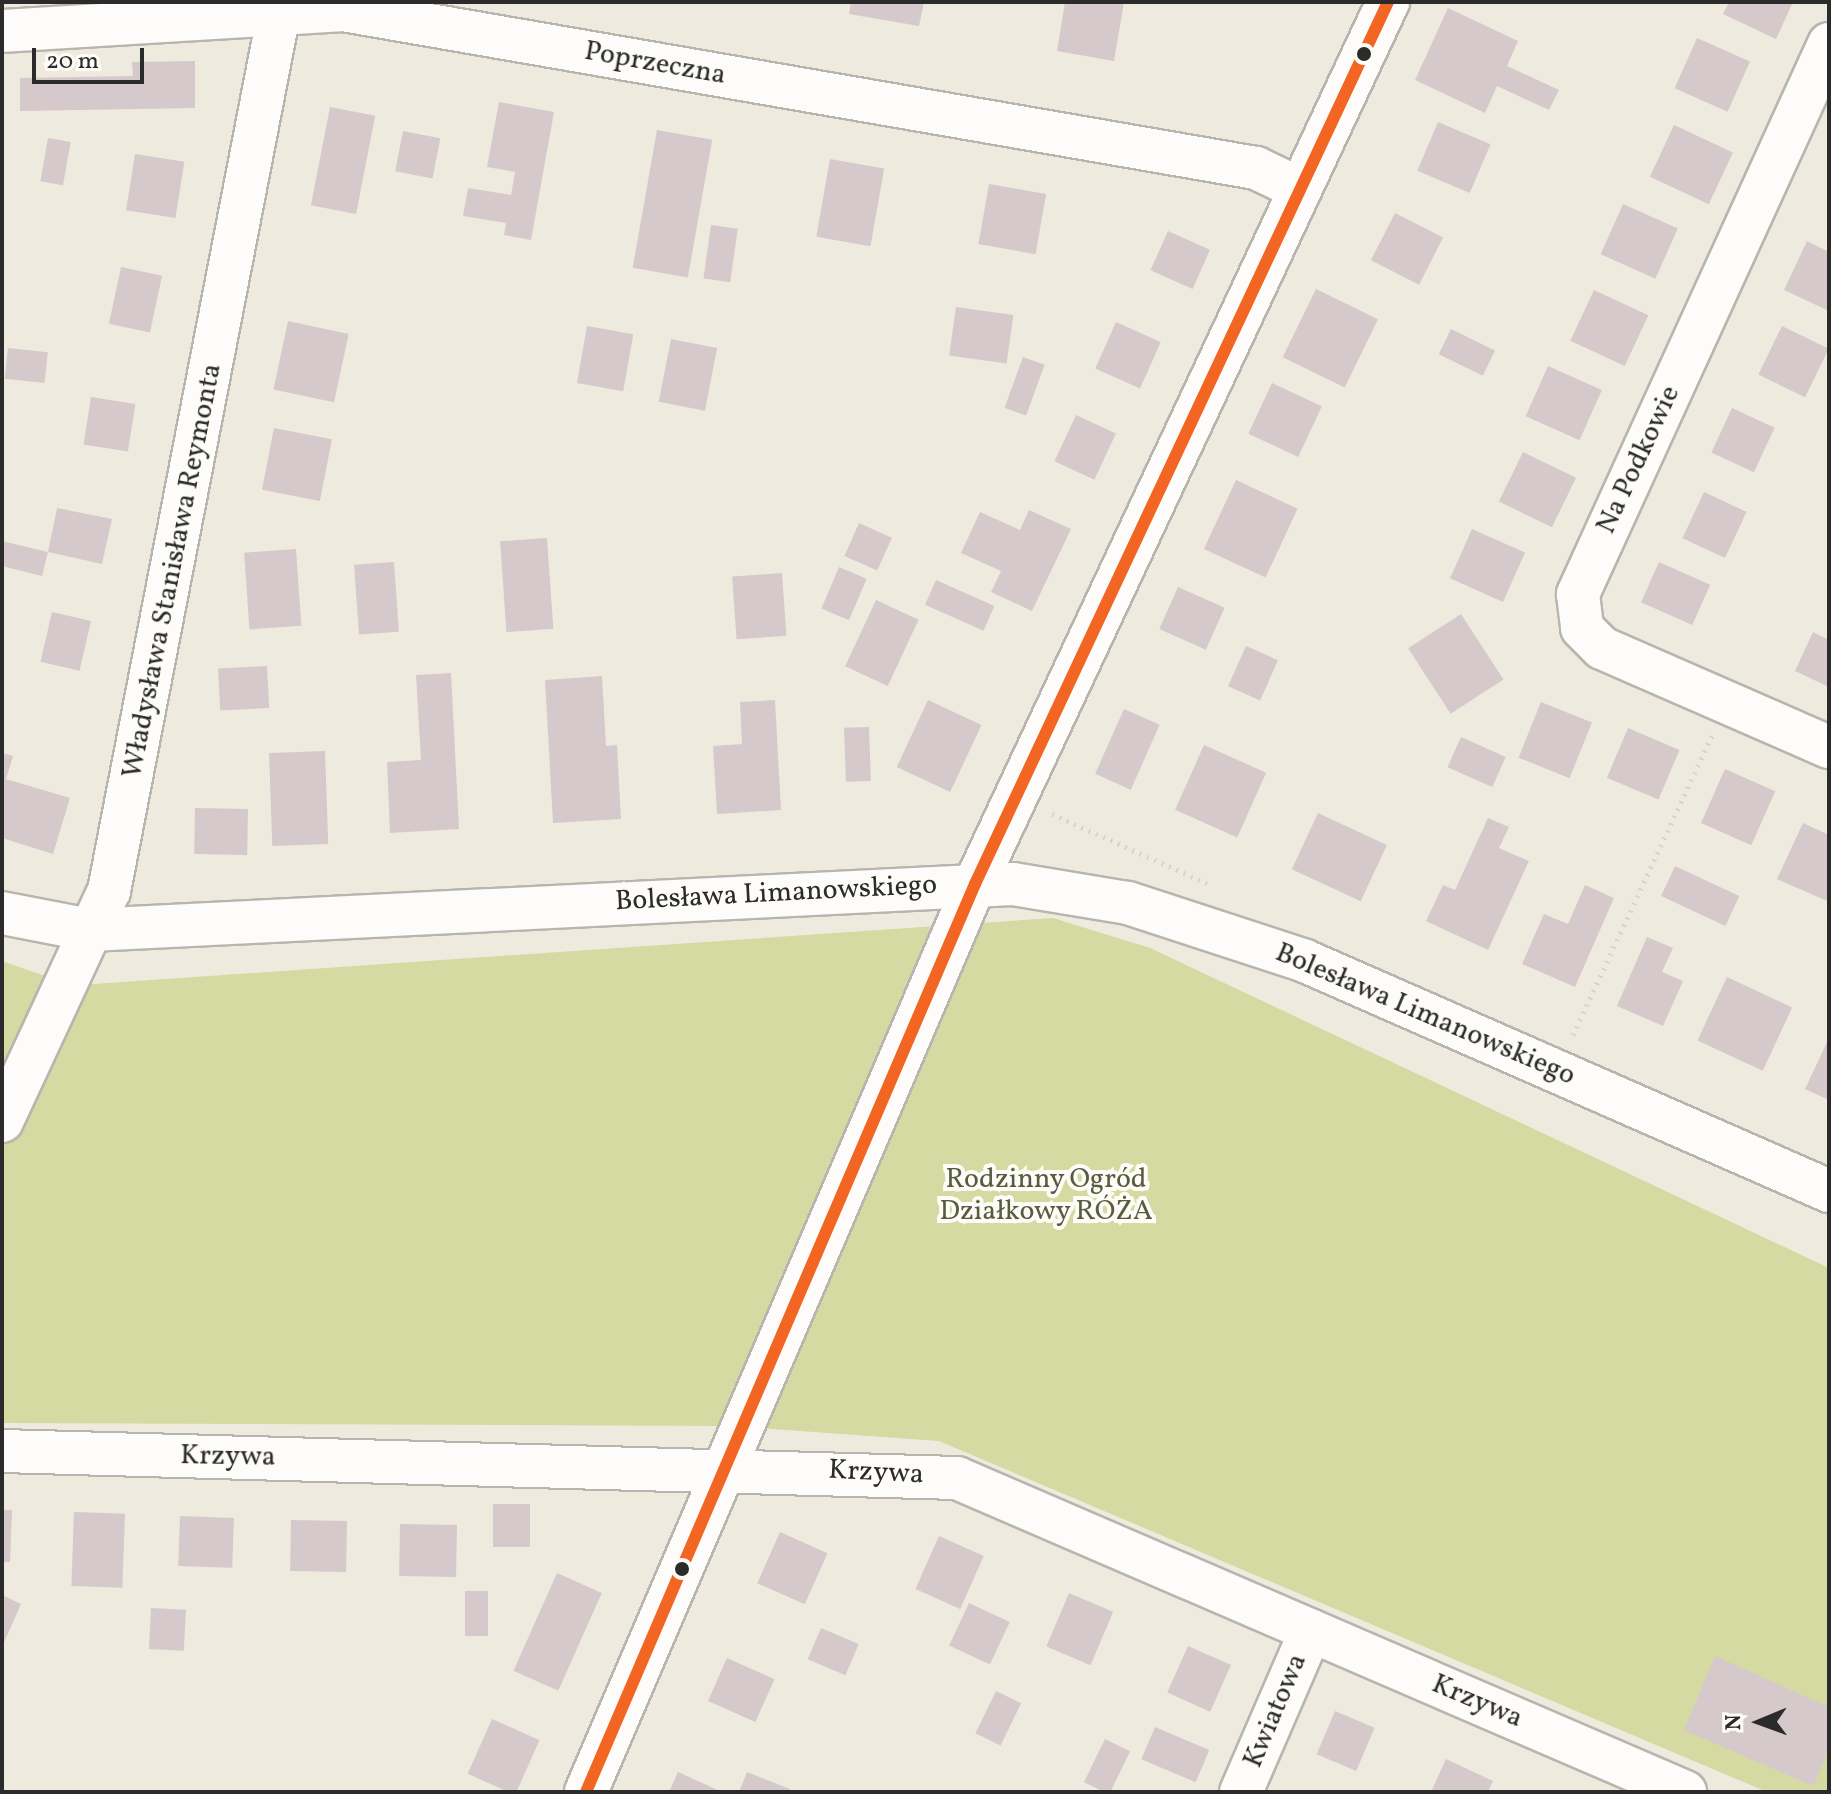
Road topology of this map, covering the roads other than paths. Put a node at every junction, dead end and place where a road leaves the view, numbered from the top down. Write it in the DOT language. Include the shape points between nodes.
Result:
graph roads {
  1 [pos="1388,2"];
  2 [pos="281,5"];
  3 [pos="2,31"];
  4 [pos="1829,44"];
  5 [pos="1300,189"];
  6 [pos="1829,747"];
  7 [pos="975,884"];
  8 [pos="2,913"];
  9 [pos="90,930"];
  10 [pos="2,1121"];
  11 [pos="1829,1191"];
  12 [pos="2,1451"];
  13 [pos="725,1471"];
  14 [pos="1311,1630"];
  15 [pos="586,1792"];
  16 [pos="1241,1792"];
  17 [pos="1685,1792"];
  1 -- 5 [label="street"];
  2 -- 3 [label="street, Poprzeczna"];
  2 -- 5 [label="street, Poprzeczna" via="343,10 1256,168"];
  2 -- 9 [label="street, Władysława Stanisława Reymonta" via="109,891"];
  4 -- 6 [label="street, Na Podkowie" via="1578,594 1582,628 1602,648"];
  5 -- 7 [label="street"];
  7 -- 9 [label="street, Bolesława Limanowskiego"];
  7 -- 11 [label="street, Bolesława Limanowskiego" via="1128,903 1218,929"];
  7 -- 13 [label="street"];
  8 -- 9 [label="street, Bolesława Limanowskiego"];
  9 -- 10 [label="street, Władysława Stanisława Reymonta"];
  12 -- 13 [label="street, Krzywa"];
  13 -- 14 [label="street, Krzywa" via="957,1478"];
  13 -- 15 [label="street"];
  14 -- 16 [label="street, Kwiatowa"];
  14 -- 17 [label="street, Krzywa"];
}
